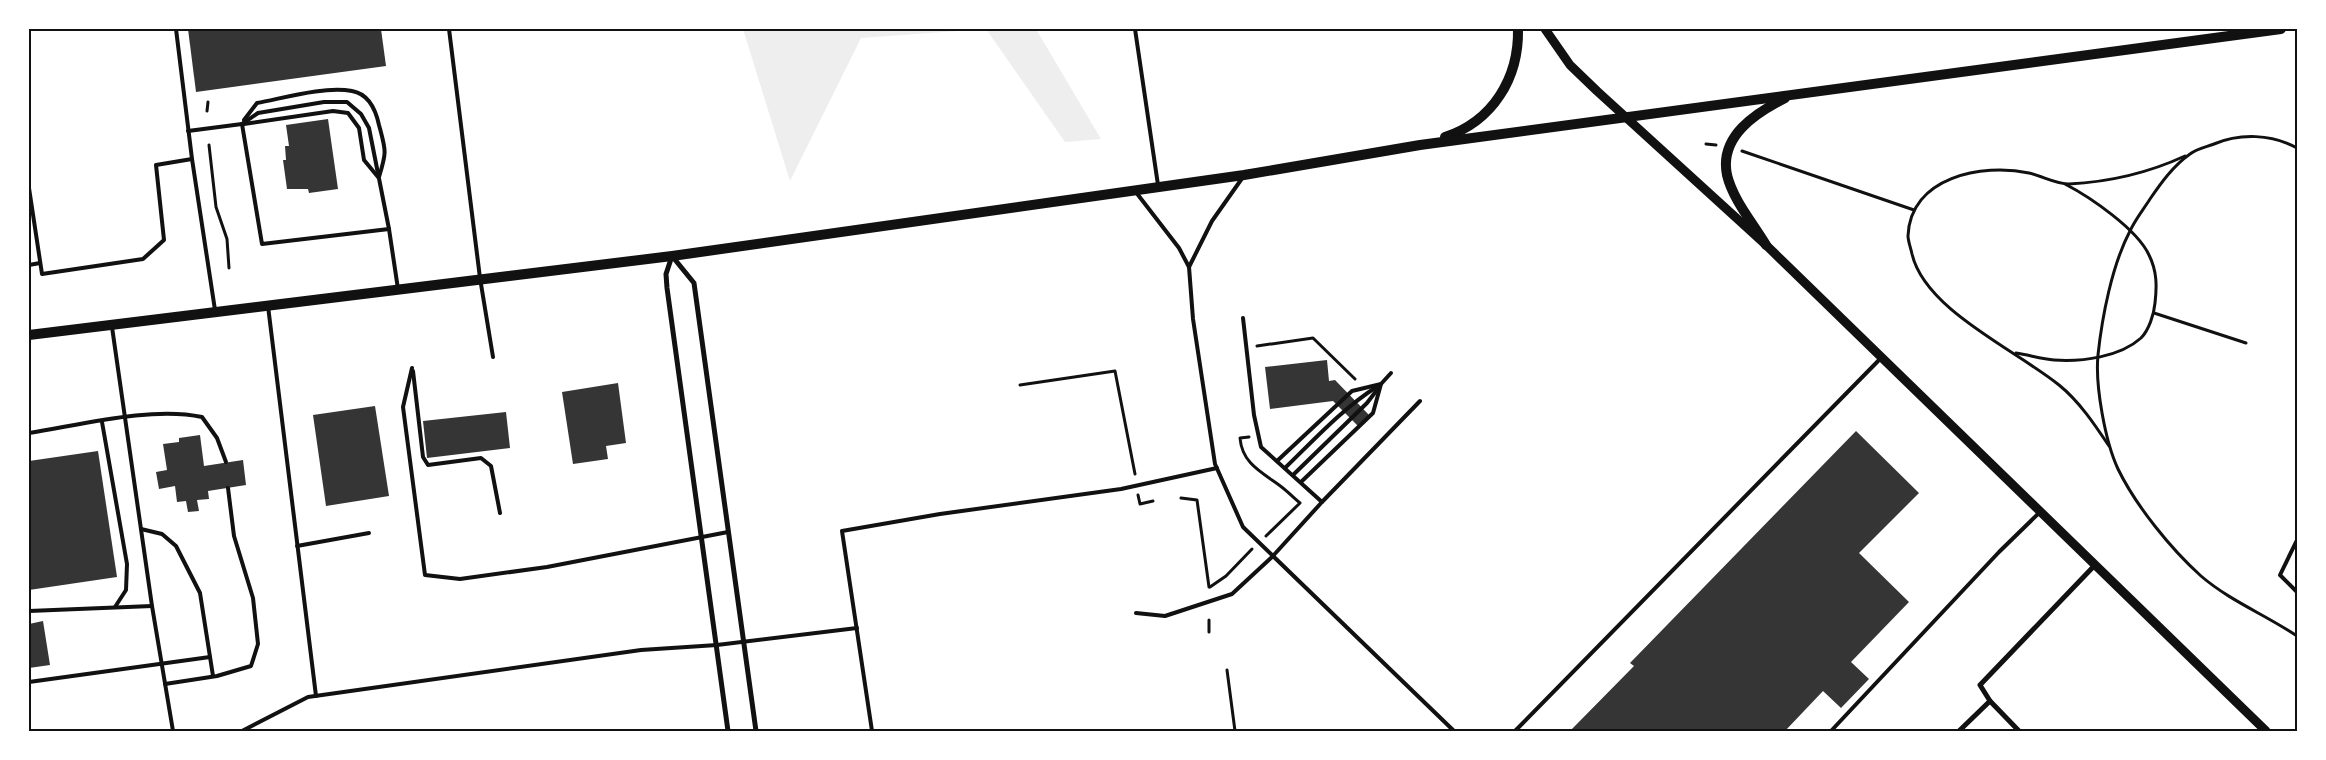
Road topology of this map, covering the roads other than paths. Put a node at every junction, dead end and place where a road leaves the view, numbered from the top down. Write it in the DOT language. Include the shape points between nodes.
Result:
graph roads {
  1 [pos="176,29"];
  2 [pos="449,29"];
  3 [pos="1135,29"];
  4 [pos="1518,29"];
  5 [pos="1545,29"];
  6 [pos="2280,29"];
  7 [pos="1794,94"];
  8 [pos="1627,118"];
  9 [pos="242,124"];
  10 [pos="188,130"];
  11 [pos="1420,145"];
  12 [pos="192,159"];
  13 [pos="1244,175"];
  14 [pos="379,177"];
  15 [pos="29,188"];
  16 [pos="1158,188"];
  17 [pos="1135,191"];
  18 [pos="389,230"];
  19 [pos="1766,245"];
  20 [pos="672,256"];
  21 [pos="40,262"];
  22 [pos="29,265"];
  23 [pos="1189,267"];
  24 [pos="480,278"];
  25 [pos="398,289"];
  26 [pos="268,306"];
  27 [pos="215,312"];
  28 [pos="1243,318"];
  29 [pos="111,325"];
  30 [pos="29,335"];
  31 [pos="493,357"];
  32 [pos="1882,357"];
  33 [pos="1391,373"];
  34 [pos="1381,384"];
  35 [pos="1420,401"];
  36 [pos="125,418"];
  37 [pos="102,422"];
  38 [pos="29,433"];
  39 [pos="1277,461"];
  40 [pos="226,462"];
  41 [pos="1217,468"];
  42 [pos="1285,468"];
  43 [pos="1292,475"];
  44 [pos="1301,482"];
  45 [pos="228,488"];
  46 [pos="1322,502"];
  47 [pos="2040,512"];
  48 [pos="500,514"];
  49 [pos="141,529"];
  50 [pos="728,532"];
  51 [pos="368,533"];
  52 [pos="700,536"];
  53 [pos="2297,540"];
  54 [pos="297,546"];
  55 [pos="1272,557"];
  56 [pos="2095,565"];
  57 [pos="2297,592"];
  58 [pos="152,606"];
  59 [pos="115,608"];
  60 [pos="29,611"];
  61 [pos="1136,613"];
  62 [pos="857,628"];
  63 [pos="743,642"];
  64 [pos="717,645"];
  65 [pos="210,657"];
  66 [pos="161,663"];
  67 [pos="213,676"];
  68 [pos="29,682"];
  69 [pos="165,684"];
  70 [pos="316,696"];
  71 [pos="1990,701"];
  72 [pos="173,731"];
  73 [pos="242,731"];
  74 [pos="728,731"];
  75 [pos="756,731"];
  76 [pos="872,731"];
  77 [pos="1454,731"];
  78 [pos="1515,731"];
  79 [pos="1831,731"];
  80 [pos="1959,731"];
  81 [pos="2018,731"];
  82 [pos="2266,731"];
  1 -- 10 [label="lane"];
  2 -- 24 [label="lane"];
  3 -- 16 [label="lane"];
  4 -- 11 [label="main road" via="1519,46 1514,67 1506,88 1494,104 1479,120 1458,132"];
  5 -- 8 [label="street" via="1570,65"];
  6 -- 7 [label="main road"];
  7 -- 8 [label="main road"];
  7 -- 19 [label="main road" via="1764,109 1739,128 1730,148 1727,174 1736,197"];
  8 -- 11 [label="main road"];
  8 -- 19 [label="street"];
  9 -- 10 [label="lane"];
  9 -- 14 [label="lane" via="333,111 348,113 359,128 364,160"];
  9 -- 14 [label="lane" via="258,113 324,102 347,102 361,114 369,128"];
  9 -- 14 [label="lane" via="257,103 325,91 353,91 375,109 386,153"];
  9 -- 18 [label="lane" via="262,244"];
  10 -- 12 [label="lane"];
  11 -- 13 [label="main road"];
  12 -- 21 [label="lane" via="156,165 164,240 143,259 42,274"];
  12 -- 27 [label="lane"];
  13 -- 16 [label="main road"];
  13 -- 23 [label="lane" via="1212,221"];
  14 -- 18 [label="lane"];
  15 -- 21 [label="lane"];
  16 -- 17 [label="main road"];
  17 -- 20 [label="main road"];
  17 -- 23 [label="lane" via="1179,248"];
  18 -- 25 [label="lane"];
  19 -- 32 [label="street"];
  20 -- 24 [label="main road"];
  20 -- 50 [label="street" via="694,283"];
  20 -- 52 [label="street" via="666,274 667,288"];
  21 -- 22 [label="lane"];
  23 -- 41 [label="lane" via="1193,319"];
  24 -- 25 [label="main road"];
  24 -- 31 [label="lane"];
  25 -- 26 [label="main road"];
  26 -- 27 [label="main road"];
  26 -- 54 [label="lane"];
  27 -- 29 [label="main road"];
  28 -- 39 [label="lane" via="1258,435 1262,447"];
  29 -- 30 [label="main road"];
  29 -- 36 [label="lane"];
  32 -- 47 [label="street"];
  32 -- 78 [label="lane"];
  33 -- 34 [label="lane"];
  34 -- 39 [label="lane" via="1352,390"];
  34 -- 42 [label="lane" via="1344,411"];
  34 -- 43 [label="lane" via="1367,403"];
  34 -- 44 [label="lane" via="1373,413"];
  35 -- 46 [label="lane"];
  36 -- 37 [label="lane"];
  36 -- 40 [label="lane" via="182,413 202,417 217,438"];
  36 -- 49 [label="lane"];
  37 -- 38 [label="lane"];
  37 -- 59 [label="lane" via="127,564 126,590"];
  39 -- 42 [label="lane"];
  41 -- 55 [label="lane" via="1242,527"];
  41 -- 62 [label="lane" via="1136,486 940,514 842,532"];
  42 -- 43 [label="lane"];
  43 -- 44 [label="lane"];
  44 -- 46 [label="lane"];
  45 -- 67 [label="lane" via="234,536 254,598 258,644 251,666"];
  46 -- 55 [label="lane"];
  47 -- 56 [label="street"];
  47 -- 79 [label="lane"];
  48 -- 52 [label="lane" via="491,466 481,458 428,465 423,457 412,368 403,407 425,575 460,579 547,567"];
  49 -- 58 [label="lane"];
  49 -- 65 [label="lane" via="162,534 176,546 200,593"];
  50 -- 52 [label="lane"];
  50 -- 63 [label="street"];
  51 -- 54 [label="lane"];
  52 -- 64 [label="street"];
  53 -- 57 [label="lane" via="2280,575"];
  54 -- 70 [label="lane"];
  55 -- 61 [label="lane" via="1232,594 1165,616"];
  55 -- 77 [label="lane"];
  56 -- 71 [label="street" via="1980,685"];
  56 -- 82 [label="street"];
  58 -- 59 [label="lane"];
  58 -- 66 [label="lane"];
  59 -- 60 [label="lane"];
  62 -- 63 [label="lane"];
  62 -- 76 [label="lane"];
  63 -- 64 [label="lane"];
  63 -- 75 [label="street"];
  64 -- 70 [label="lane" via="641,650"];
  64 -- 74 [label="street"];
  65 -- 66 [label="lane"];
  65 -- 67 [label="lane"];
  66 -- 68 [label="lane"];
  66 -- 69 [label="lane"];
  67 -- 69 [label="lane"];
  69 -- 72 [label="lane"];
  70 -- 73 [label="lane" via="308,697"];
  71 -- 80 [label="street"];
  71 -- 81 [label="street"];
}
